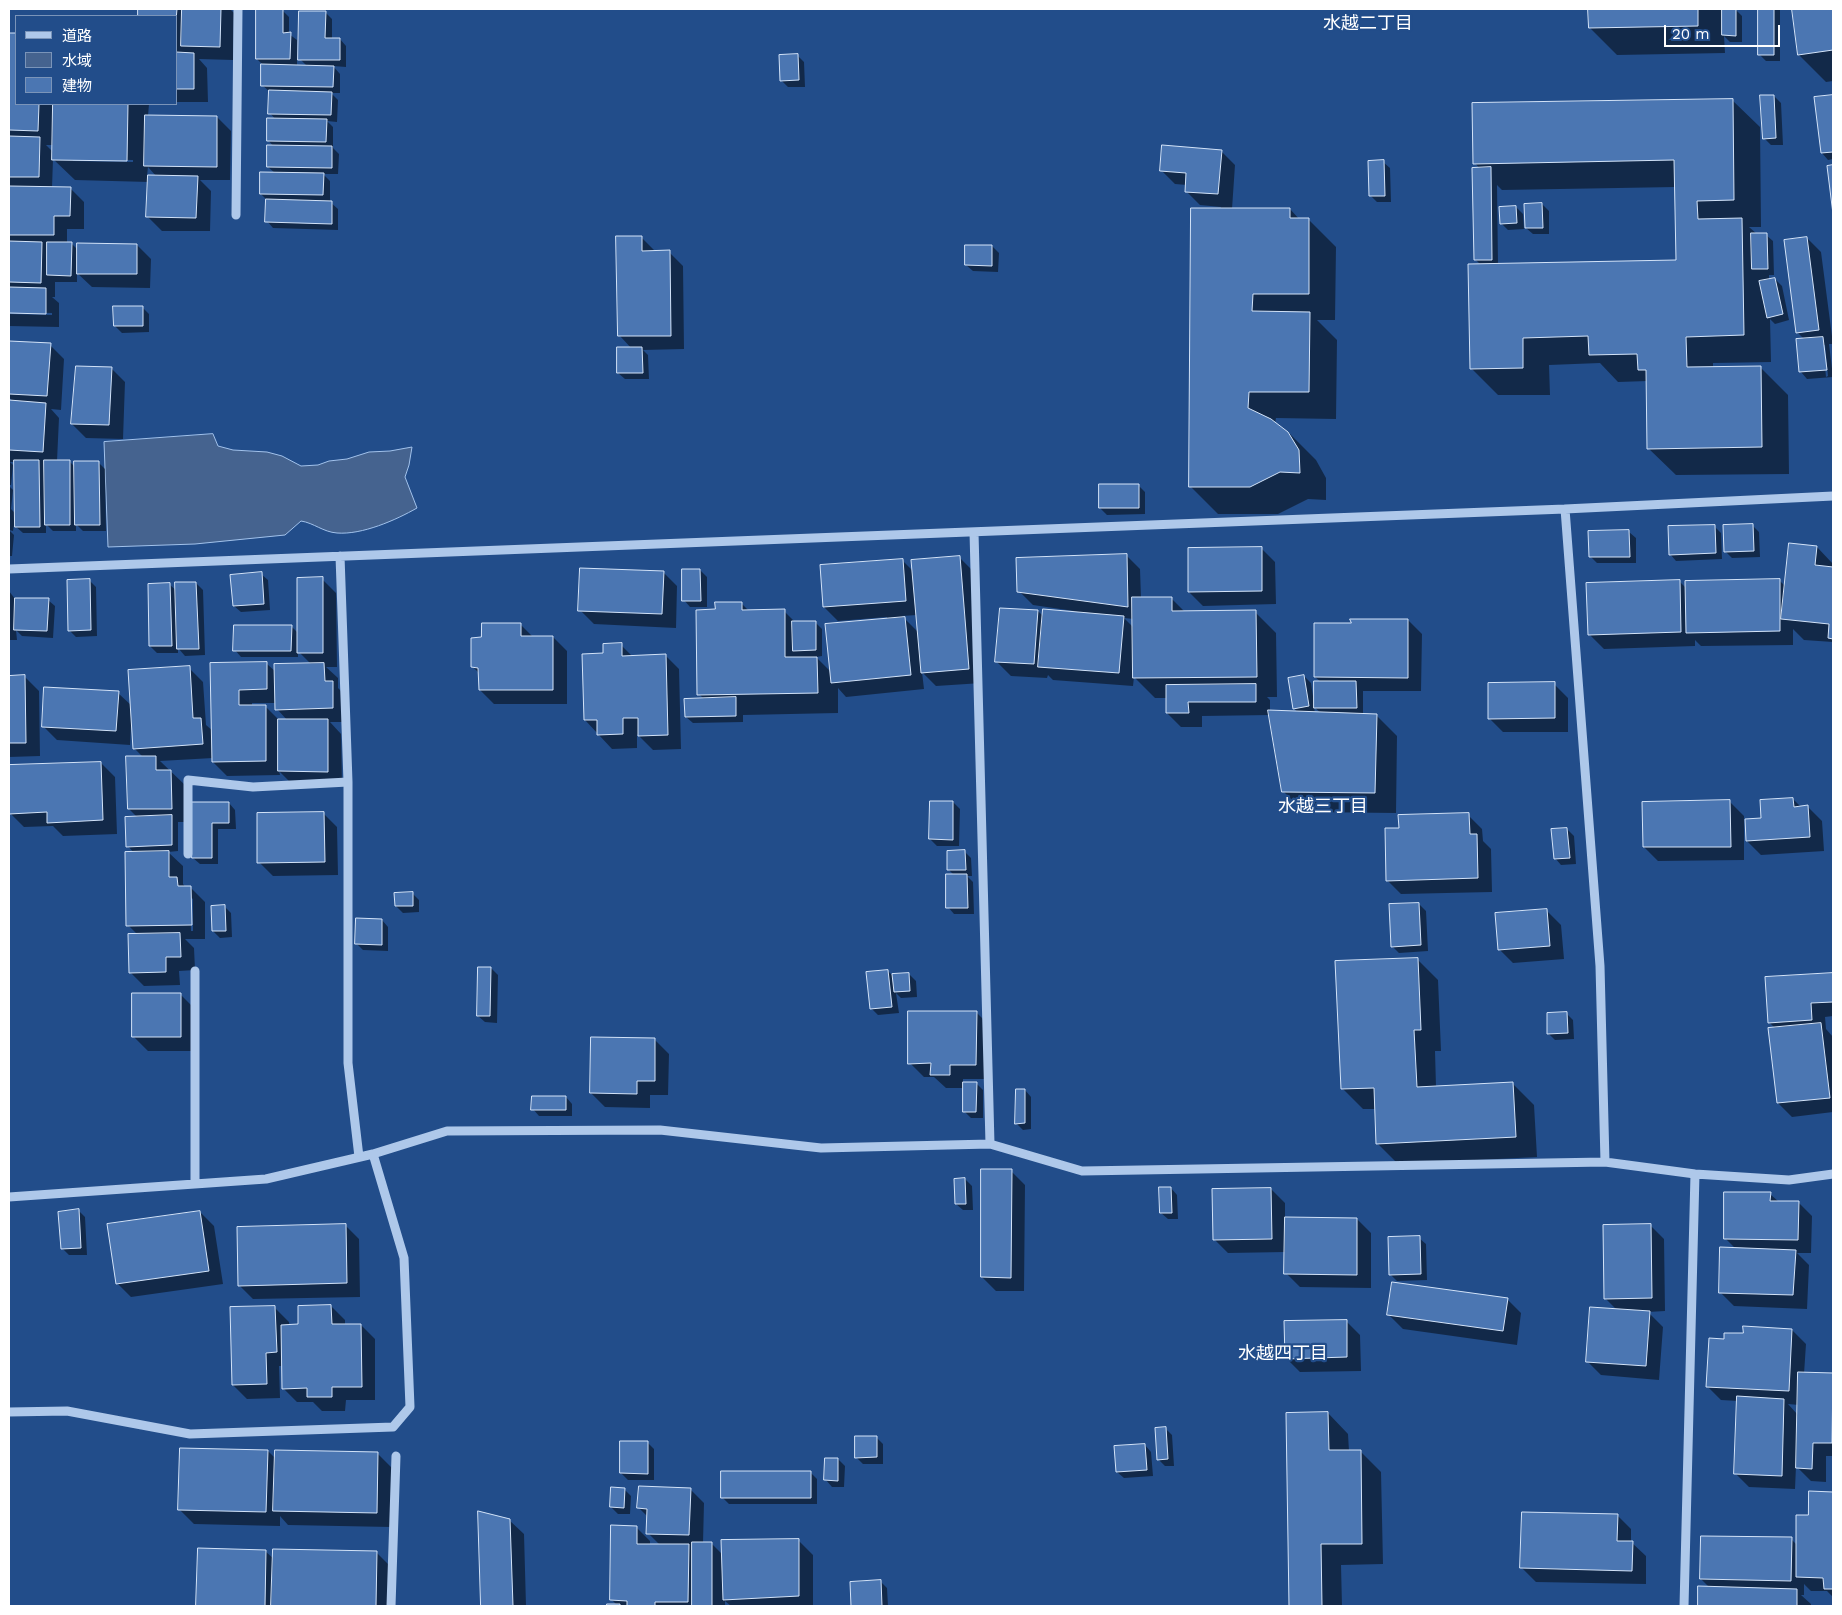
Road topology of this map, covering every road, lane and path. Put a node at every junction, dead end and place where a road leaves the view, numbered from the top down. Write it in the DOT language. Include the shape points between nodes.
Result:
graph roads {
  1 [pos="238,9"];
  2 [pos="236,215"];
  3 [pos="1833,496"];
  4 [pos="1565,510"];
  5 [pos="974,532"];
  6 [pos="340,556"];
  7 [pos="9,569"];
  8 [pos="348,782"];
  9 [pos="188,854"];
  10 [pos="195,971"];
  11 [pos="990,1144"];
  12 [pos="373,1154"];
  13 [pos="359,1157"];
  14 [pos="1605,1162"];
  15 [pos="1695,1174"];
  16 [pos="1833,1174"];
  17 [pos="194,1184"];
  18 [pos="9,1197"];
  19 [pos="9,1412"];
  20 [pos="396,1456"];
  21 [pos="391,1606"];
  22 [pos="1684,1606"];
  1 -- 2 [label="street"];
  3 -- 4 [label="street"];
  4 -- 5 [label="street"];
  4 -- 14 [label="street" via="1600,966"];
  5 -- 6 [label="street"];
  5 -- 11 [label="street"];
  6 -- 7 [label="street"];
  6 -- 8 [label="street"];
  8 -- 9 [label="street" via="252,787 188,780"];
  8 -- 13 [label="street" via="348,1062"];
  10 -- 17 [label="street"];
  11 -- 12 [label="street" via="821,1148 660,1130 446,1130"];
  11 -- 14 [label="street" via="1082,1171"];
  12 -- 13 [label="street"];
  12 -- 19 [label="street" via="404,1258 410,1407 392,1427 190,1434 67,1411"];
  13 -- 17 [label="street" via="266,1179"];
  14 -- 15 [label="street"];
  15 -- 16 [label="street" via="1789,1180"];
  15 -- 22 [label="street"];
  17 -- 18 [label="street"];
  20 -- 21 [label="street"];
}
